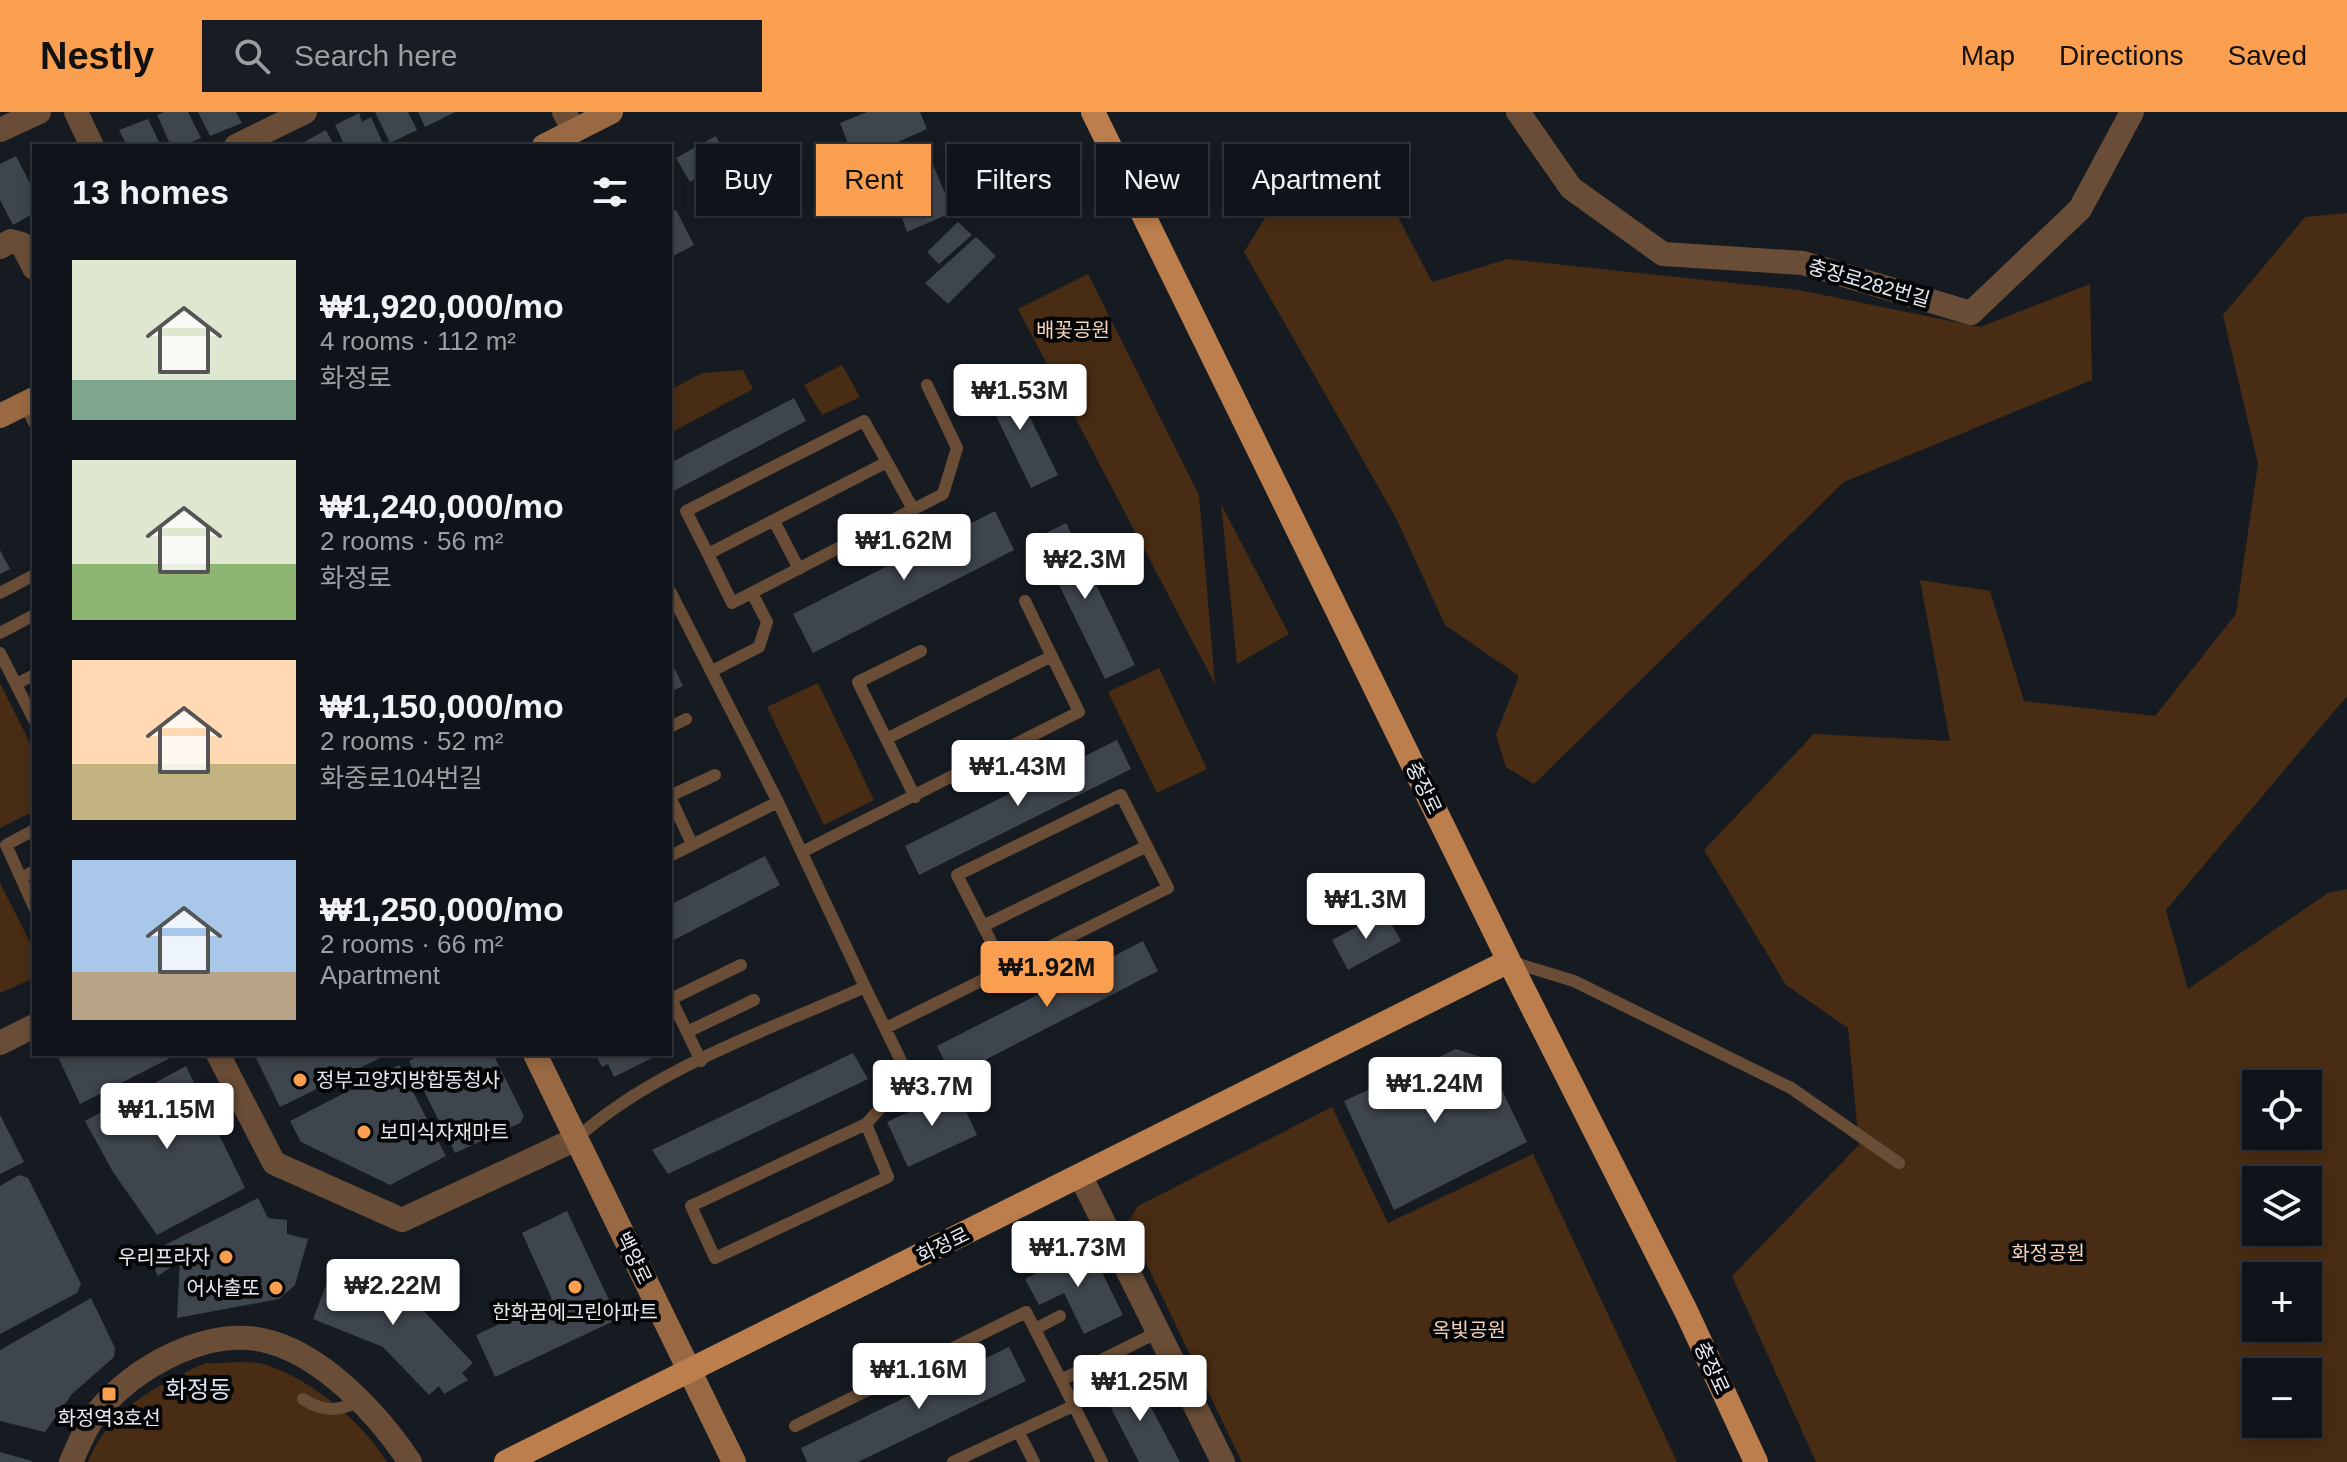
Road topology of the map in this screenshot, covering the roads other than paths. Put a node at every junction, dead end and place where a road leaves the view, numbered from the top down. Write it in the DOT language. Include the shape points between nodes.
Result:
graph roads {
  1 [pos="39,112"];
  2 [pos="76,112"];
  3 [pos="305,112"];
  4 [pos="611,112"];
  5 [pos="1093,112"];
  6 [pos="1518,112"];
  7 [pos="2132,112"];
  8 [pos="569,122"];
  9 [pos="0,130"];
  10 [pos="91,144"];
  11 [pos="240,144"];
  12 [pos="546,144"];
  13 [pos="0,247"];
  14 [pos="32,264"];
  15 [pos="927,385"];
  16 [pos="31,409"];
  17 [pos="0,416"];
  18 [pos="887,462"];
  19 [pos="913,509"];
  20 [pos="774,521"];
  21 [pos="708,554"];
  22 [pos="799,569"];
  23 [pos="32,576"];
  24 [pos="0,593"];
  25 [pos="752,593"];
  26 [pos="672,595"];
  27 [pos="1025,601"];
  28 [pos="32,616"];
  29 [pos="0,633"];
  30 [pos="921,651"];
  31 [pos="0,653"];
  32 [pos="1052,656"];
  33 [pos="712,671"];
  34 [pos="32,676"];
  35 [pos="16,684"];
  36 [pos="32,716"];
  37 [pos="686,719"];
  38 [pos="672,726"];
  39 [pos="886,739"];
  40 [pos="715,775"];
  41 [pos="672,795"];
  42 [pos="915,797"];
  43 [pos="672,800"];
  44 [pos="778,802"];
  45 [pos="32,831"];
  46 [pos="692,844"];
  47 [pos="1147,846"];
  48 [pos="802,852"];
  49 [pos="672,855"];
  50 [pos="32,872"];
  51 [pos="21,878"];
  52 [pos="32,903"];
  53 [pos="983,926"];
  54 [pos="1509,961"];
  55 [pos="741,965"];
  56 [pos="1005,969"];
  57 [pos="865,987"];
  58 [pos="672,999"];
  59 [pos="754,1000"];
  60 [pos="672,1001"];
  61 [pos="32,1027"];
  62 [pos="886,1028"];
  63 [pos="687,1032"];
  64 [pos="0,1043"];
  65 [pos="219,1056"];
  66 [pos="536,1056"];
  67 [pos="701,1061"];
  68 [pos="866,1124"];
  69 [pos="576,1139"];
  70 [pos="1899,1163"];
  71 [pos="1081,1177"];
  72 [pos="1060,1316"];
  73 [pos="1035,1329"];
  74 [pos="1158,1332"];
  75 [pos="689,1370"];
  76 [pos="1061,1380"];
  77 [pos="303,1399"];
  78 [pos="360,1401"];
  79 [pos="1073,1406"];
  80 [pos="795,1426"];
  81 [pos="1018,1431"];
  82 [pos="71,1462"];
  83 [pos="410,1462"];
  84 [pos="506,1462"];
  85 [pos="734,1462"];
  86 [pos="953,1462"];
  87 [pos="1034,1462"];
  88 [pos="1102,1462"];
  89 [pos="1223,1462"];
  90 [pos="1756,1462"];
  1 -- 9 [label="street"];
  2 -- 10 [label="street"];
  3 -- 11 [label="street"];
  4 -- 8 [label="street"];
  5 -- 54 [label="main road, 충장로"];
  6 -- 7 [label="street, 충장로282번길" via="1571,188 1663,254 1803,263 1971,313 2080,209"];
  8 -- 12 [label="street"];
  13 -- 14 [label="street" via="11,241 22,244"];
  15 -- 19 [label="lane" via="957,448 943,494"];
  16 -- 17 [label="street"];
  18 -- 19 [label="lane"];
  18 -- 20 [label="lane"];
  18 -- 21 [label="lane" via="864,421 686,511"];
  19 -- 22 [label="lane"];
  20 -- 21 [label="lane"];
  20 -- 22 [label="lane"];
  21 -- 25 [label="lane" via="732,603"];
  22 -- 25 [label="lane"];
  23 -- 24 [label="lane"];
  25 -- 33 [label="lane" via="767,622 759,647"];
  26 -- 33 [label="lane"];
  27 -- 32 [label="lane"];
  28 -- 29 [label="lane"];
  30 -- 39 [label="lane" via="858,682"];
  31 -- 35 [label="lane"];
  32 -- 39 [label="lane"];
  32 -- 42 [label="lane" via="1079,712"];
  33 -- 44 [label="lane"];
  34 -- 35 [label="lane"];
  35 -- 36 [label="lane"];
  37 -- 38 [label="lane"];
  39 -- 42 [label="lane"];
  40 -- 41 [label="lane"];
  42 -- 48 [label="lane"];
  43 -- 46 [label="lane"];
  44 -- 46 [label="lane"];
  44 -- 48 [label="lane"];
  45 -- 51 [label="lane" via="6,845"];
  46 -- 49 [label="lane"];
  47 -- 53 [label="lane"];
  47 -- 53 [label="lane" via="1121,795 1094,808 957,875"];
  47 -- 56 [label="lane" via="1168,888"];
  48 -- 57 [label="lane"];
  50 -- 51 [label="lane"];
  51 -- 52 [label="lane"];
  53 -- 56 [label="lane"];
  54 -- 70 [label="lane" via="1574,981 1791,1088"];
  54 -- 71 [label="main road, 화정로"];
  54 -- 90 [label="main road, 충장로"];
  55 -- 58 [label="lane"];
  56 -- 62 [label="lane"];
  57 -- 62 [label="lane"];
  57 -- 67 [label="lane"];
  59 -- 63 [label="lane"];
  60 -- 63 [label="lane"];
  61 -- 64 [label="street"];
  62 -- 68 [label="lane" via="902,1063 895,1092"];
  63 -- 67 [label="lane"];
  65 -- 69 [label="street" via="274,1163 402,1220"];
  66 -- 69 [label="street, 백양로"];
  67 -- 69 [label="lane" via="605,1112"];
  68 -- 68 [label="lane" via="691,1206 715,1258 888,1177"];
  69 -- 75 [label="street, 백양로"];
  71 -- 74 [label="street"];
  71 -- 75 [label="main road, 화정로"];
  72 -- 73 [label="lane"];
  73 -- 76 [label="lane"];
  73 -- 80 [label="lane" via="1026,1312"];
  74 -- 76 [label="lane"];
  74 -- 89 [label="street"];
  75 -- 84 [label="main road, 화정로"];
  75 -- 85 [label="street, 백양로"];
  76 -- 79 [label="lane"];
  77 -- 78 [label="lane" via="316,1408 340,1410"];
  78 -- 82 [label="street" via="316,1366 262,1340 194,1345 122,1386 99,1410"];
  78 -- 83 [label="street"];
  79 -- 81 [label="lane"];
  79 -- 88 [label="lane"];
  81 -- 86 [label="lane"];
  81 -- 87 [label="lane"];
}
